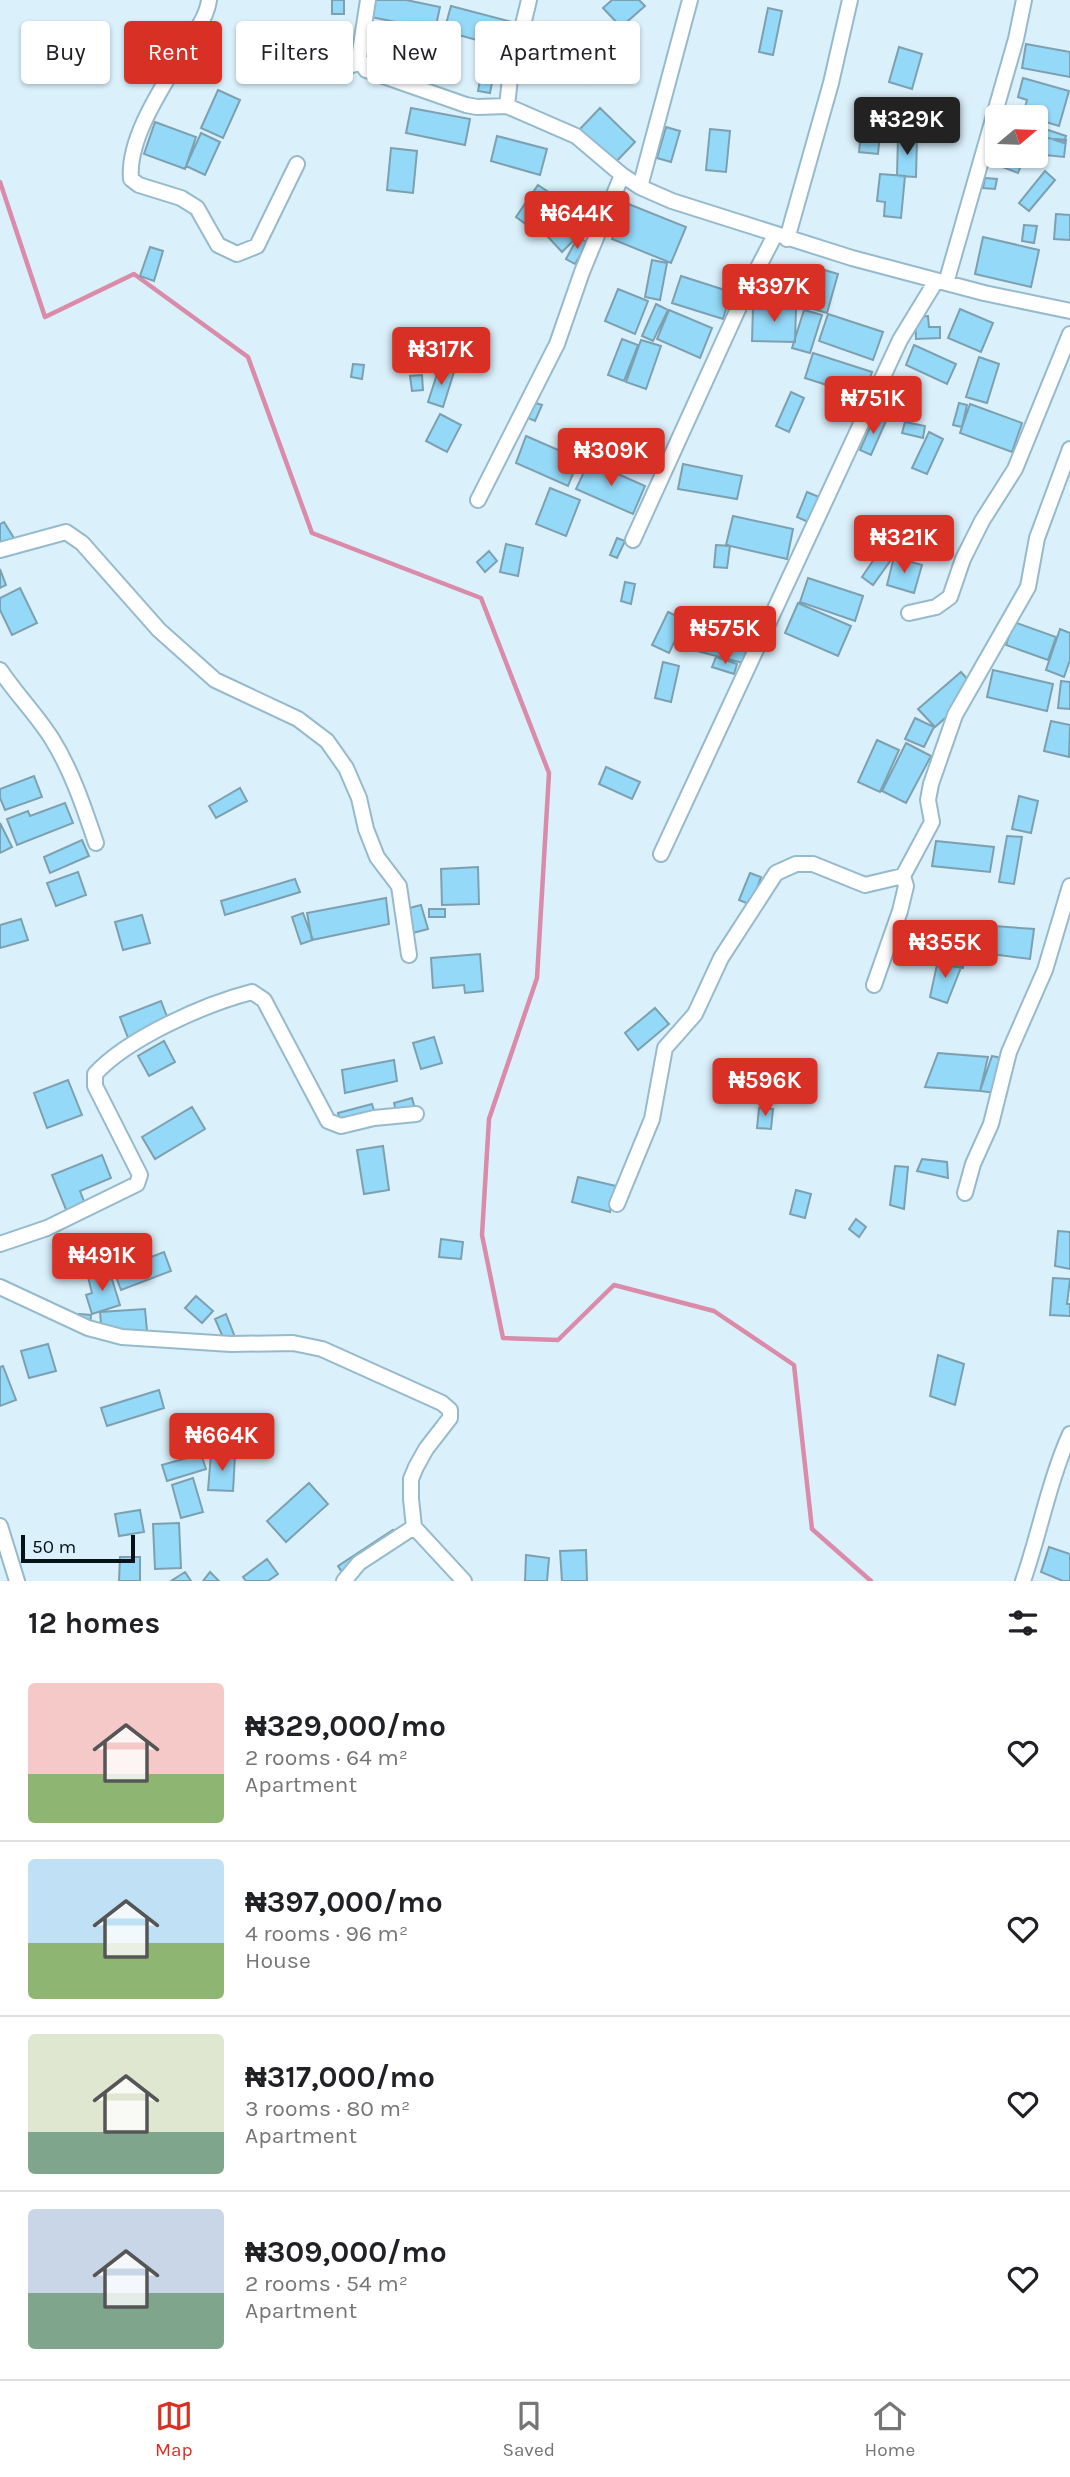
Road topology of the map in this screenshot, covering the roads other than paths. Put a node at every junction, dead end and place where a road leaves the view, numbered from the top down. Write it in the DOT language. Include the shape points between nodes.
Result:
graph roads {
  1 [pos="209,0"];
  2 [pos="368,0"];
  3 [pos="529,0"];
  4 [pos="690,0"];
  5 [pos="850,0"];
  6 [pos="1024,0"];
  7 [pos="361,62"];
  8 [pos="353,65"];
  9 [pos="507,106"];
  10 [pos="298,164"];
  11 [pos="622,175"];
  12 [pos="640,187"];
  13 [pos="781,237"];
  14 [pos="941,282"];
  15 [pos="1070,311"];
  16 [pos="1070,334"];
  17 [pos="1070,449"];
  18 [pos="478,500"];
  19 [pos="633,540"];
  20 [pos="0,550"];
  21 [pos="909,612"];
  22 [pos="0,670"];
  23 [pos="96,843"];
  24 [pos="661,854"];
  25 [pos="903,876"];
  26 [pos="1070,886"];
  27 [pos="409,955"];
  28 [pos="874,985"];
  29 [pos="416,1114"];
  30 [pos="965,1193"];
  31 [pos="617,1204"];
  32 [pos="0,1244"];
  33 [pos="0,1287"];
  34 [pos="1070,1434"];
  35 [pos="0,1526"];
  36 [pos="414,1527"];
  37 [pos="17,1581"];
  38 [pos="344,1581"];
  39 [pos="464,1581"];
  40 [pos="1023,1581"];
  1 -- 10 [label="street" via="141,130 130,165 131,179 197,208 218,246 237,254 257,246"];
  2 -- 7 [label="street"];
  3 -- 9 [label="street"];
  4 -- 12 [label="street"];
  5 -- 13 [label="street" via="831,83"];
  6 -- 14 [label="street"];
  7 -- 8 [label="street"];
  7 -- 9 [label="street" via="366,70 466,105"];
  9 -- 11 [label="street" via="576,136"];
  11 -- 12 [label="street"];
  11 -- 18 [label="street" via="557,344"];
  12 -- 13 [label="street"];
  13 -- 14 [label="street"];
  13 -- 19 [label="street" via="749,285"];
  14 -- 15 [label="street"];
  14 -- 24 [label="street" via="900,340"];
  16 -- 21 [label="street" via="1015,469 982,521 950,597 936,607"];
  17 -- 25 [label="street" via="1037,538 1028,587 955,715 931,784 932,822"];
  20 -- 27 [label="street" via="66,532 82,543 159,630 215,680 298,719 327,741 359,798 377,857 399,886"];
  22 -- 23 [label="street" via="58,750"];
  25 -- 28 [label="street" via="906,886 900,911"];
  25 -- 31 [label="street" via="865,885 813,864 796,864 776,873 721,958 695,1014 665,1048 652,1119"];
  26 -- 30 [label="street" via="1045,970 1009,1052 991,1124"];
  29 -- 32 [label="street" via="341,1126 328,1121 264,1000 252,992 237,996 133,1044 95,1074 95,1086 140,1175 137,1184 47,1228"];
  33 -- 36 [label="street" via="88,1328 122,1337 291,1343 322,1349 442,1403 450,1410 450,1418 411,1479"];
  34 -- 40 [label="street"];
  35 -- 37 [label="street"];
  36 -- 38 [label="street" via="359,1563"];
  36 -- 39 [label="street"];
}
